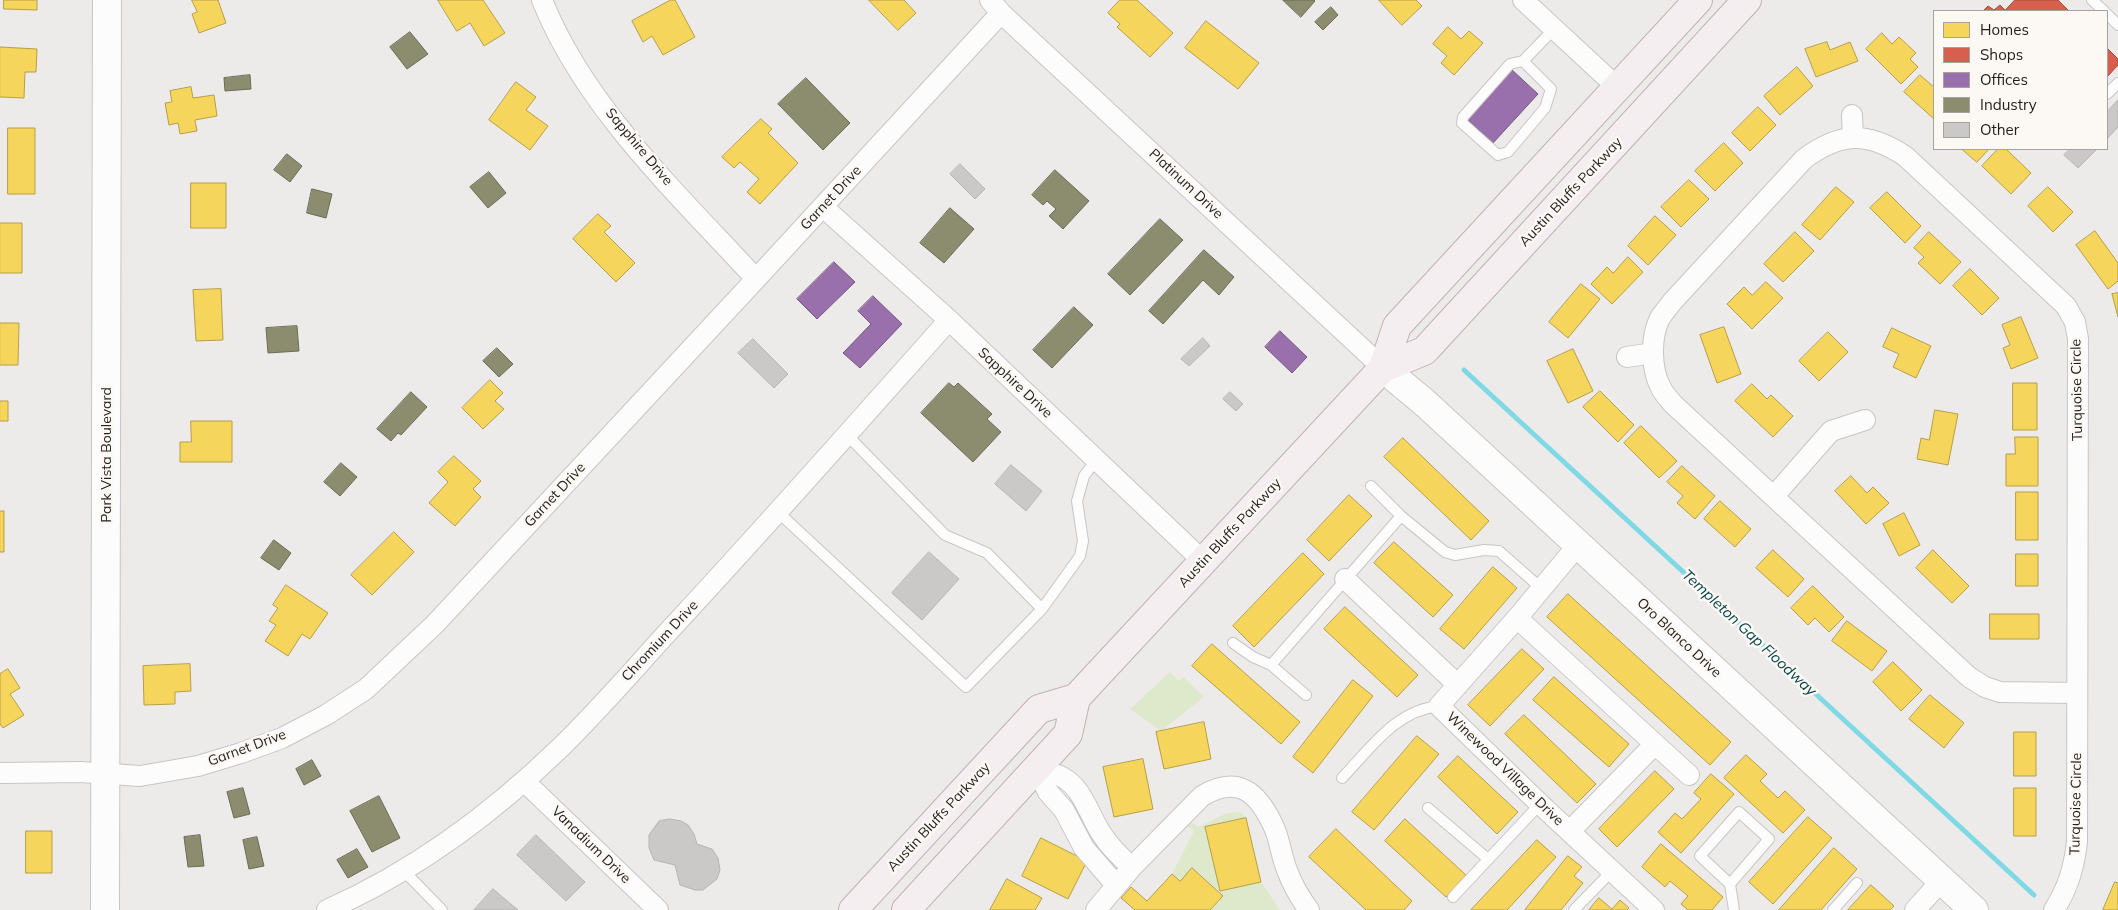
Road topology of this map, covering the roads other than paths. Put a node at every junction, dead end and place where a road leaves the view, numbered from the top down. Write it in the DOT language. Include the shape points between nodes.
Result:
graph roads {
  1 [pos="107,0"];
  2 [pos="542,0"];
  3 [pos="1523,0"];
  4 [pos="1698,0"];
  5 [pos="1747,0"];
  6 [pos="2092,0"];
  7 [pos="995,6"];
  8 [pos="2103,10"];
  9 [pos="2108,15"];
  10 [pos="2118,25"];
  11 [pos="1554,29"];
  12 [pos="1523,61"];
  13 [pos="2118,82"];
  14 [pos="1617,87"];
  15 [pos="2108,93"];
  16 [pos="1852,115"];
  17 [pos="1853,138"];
  18 [pos="823,207"];
  19 [pos="756,279"];
  20 [pos="949,320"];
  21 [pos="1654,353"];
  22 [pos="1627,357"];
  23 [pos="1383,368"];
  24 [pos="1865,420"];
  25 [pos="847,435"];
  26 [pos="1096,460"];
  27 [pos="1371,486"];
  28 [pos="1774,496"];
  29 [pos="778,512"];
  30 [pos="1401,516"];
  31 [pos="1578,545"];
  32 [pos="1203,561"];
  33 [pos="1345,579"];
  34 [pos="1542,589"];
  35 [pos="1042,609"];
  36 [pos="1518,618"];
  37 [pos="1233,643"];
  38 [pos="1272,665"];
  39 [pos="1458,685"];
  40 [pos="2077,692"];
  41 [pos="1306,694"];
  42 [pos="1076,698"];
  43 [pos="1439,706"];
  44 [pos="1654,745"];
  45 [pos="1036,768"];
  46 [pos="0,773"];
  47 [pos="106,775"];
  48 [pos="1688,775"];
  49 [pos="1342,778"];
  50 [pos="524,781"];
  51 [pos="1540,804"];
  52 [pos="1428,808"];
  53 [pos="1570,831"];
  54 [pos="1488,859"];
  55 [pos="1132,867"];
  56 [pos="403,870"];
  57 [pos="1612,870"];
  58 [pos="1942,880"];
  59 [pos="1857,883"];
  60 [pos="1730,884"];
  61 [pos="1116,886"];
  62 [pos="1453,897"];
  63 [pos="1962,906"];
  64 [pos="649,907"];
  65 [pos="105,910"];
  66 [pos="327,910"];
  67 [pos="442,910"];
  68 [pos="853,910"];
  69 [pos="906,910"];
  70 [pos="1096,910"];
  71 [pos="1309,910"];
  72 [pos="1574,910"];
  73 [pos="1654,910"];
  74 [pos="1734,910"];
  75 [pos="1833,910"];
  76 [pos="1914,910"];
  77 [pos="2054,910"];
  1 -- 47 [label="street, Park Vista Boulevard"];
  2 -- 19 [label="street, Sapphire Drive" via="562,44 607,110 644,157"];
  3 -- 11 [label="street"];
  4 -- 14 [label="main road, Austin Bluffs Parkway"];
  5 -- 23 [label="main road, Austin Bluffs Parkway" via="1424,351"];
  6 -- 8 [label="lane"];
  7 -- 18 [label="street, Garnet Drive"];
  7 -- 23 [label="street, Platinum Drive"];
  9 -- 10 [label="lane"];
  11 -- 12 [label="lane"];
  11 -- 14 [label="street"];
  12 -- 12 [label="lane" via="1510,64 1463,116 1462,123 1498,156 1508,152 1545,108 1551,90"];
  13 -- 15 [label="lane"];
  14 -- 23 [label="main road, Austin Bluffs Parkway" via="1397,326"];
  16 -- 17 [label="street"];
  17 -- 21 [label="street, Turquoise Circle" via="1834,140 1818,148 1797,166 1672,302 1660,319"];
  17 -- 40 [label="street, Turquoise Circle" via="1888,145 1905,156 2066,306 2075,322 2078,339"];
  18 -- 19 [label="street, Garnet Drive"];
  18 -- 20 [label="street, Sapphire Drive"];
  19 -- 47 [label="street, Garnet Drive" via="435,624 366,689 282,738 241,754 168,772 140,776"];
  20 -- 25 [label="street, Chromium Drive"];
  20 -- 26 [label="street, Sapphire Drive"];
  21 -- 22 [label="street"];
  21 -- 28 [label="street, Turquoise Circle" via="1661,387 1673,404"];
  23 -- 31 [label="street, Oro Blanco Drive"];
  23 -- 32 [label="main road, Austin Bluffs Parkway"];
  24 -- 28 [label="street" via="1831,431"];
  25 -- 29 [label="street, Chromium Drive"];
  25 -- 35 [label="lane" via="945,535 987,553"];
  26 -- 32 [label="street, Sapphire Drive"];
  26 -- 35 [label="lane" via="1084,476 1077,501 1083,540 1080,556"];
  27 -- 30 [label="lane"];
  28 -- 40 [label="street, Turquoise Circle" via="1969,677 1985,688 2000,692"];
  29 -- 35 [label="lane" via="966,688"];
  29 -- 50 [label="street, Chromium Drive" via="568,740"];
  30 -- 33 [label="lane"];
  30 -- 34 [label="lane" via="1445,552 1455,555 1499,551"];
  31 -- 34 [label="street, Winewood Village Drive"];
  31 -- 58 [label="street, Oro Blanco Drive"];
  32 -- 42 [label="main road, Austin Bluffs Parkway"];
  33 -- 38 [label="lane"];
  33 -- 39 [label="street"];
  34 -- 36 [label="street, Winewood Village Drive"];
  36 -- 39 [label="street, Winewood Village Drive"];
  36 -- 44 [label="street"];
  37 -- 38 [label="lane"];
  38 -- 41 [label="lane"];
  39 -- 43 [label="street, Winewood Village Drive"];
  40 -- 77 [label="street, Turquoise Circle" via="2077,842 2068,887"];
  42 -- 45 [label="main road" via="1068,734"];
  42 -- 68 [label="main road, Austin Bluffs Parkway" via="1039,709"];
  43 -- 49 [label="lane" via="1425,707 1397,721"];
  43 -- 51 [label="street, Winewood Village Drive"];
  44 -- 48 [label="street"];
  44 -- 53 [label="street, Winewood Village Drive"];
  45 -- 55 [label="street" via="1062,777 1073,786 1113,851"];
  45 -- 61 [label="street" via="1090,857"];
  45 -- 69 [label="main road"];
  46 -- 47 [label="street, Garnet Drive" via="81,772"];
  47 -- 65 [label="street, Park Vista Boulevard"];
  50 -- 56 [label="street, Chromium Drive" via="473,823"];
  50 -- 64 [label="street, Vanadium Drive"];
  51 -- 53 [label="street, Winewood Village Drive"];
  51 -- 54 [label="lane"];
  52 -- 54 [label="lane"];
  53 -- 57 [label="street, Winewood Village Drive"];
  54 -- 62 [label="lane"];
  55 -- 61 [label="street"];
  55 -- 71 [label="street" via="1202,796 1216,788 1230,786 1243,789 1256,798 1274,826 1286,869"];
  56 -- 66 [label="street, Chromium Drive"];
  56 -- 67 [label="lane"];
  57 -- 72 [label="lane"];
  57 -- 73 [label="street, Winewood Village Drive"];
  58 -- 63 [label="street, Oro Blanco Drive"];
  58 -- 76 [label="street"];
  59 -- 75 [label="lane"];
  60 -- 60 [label="lane" via="1700,856 1740,812 1769,839"];
  60 -- 74 [label="lane"];
  61 -- 70 [label="street"];
}
